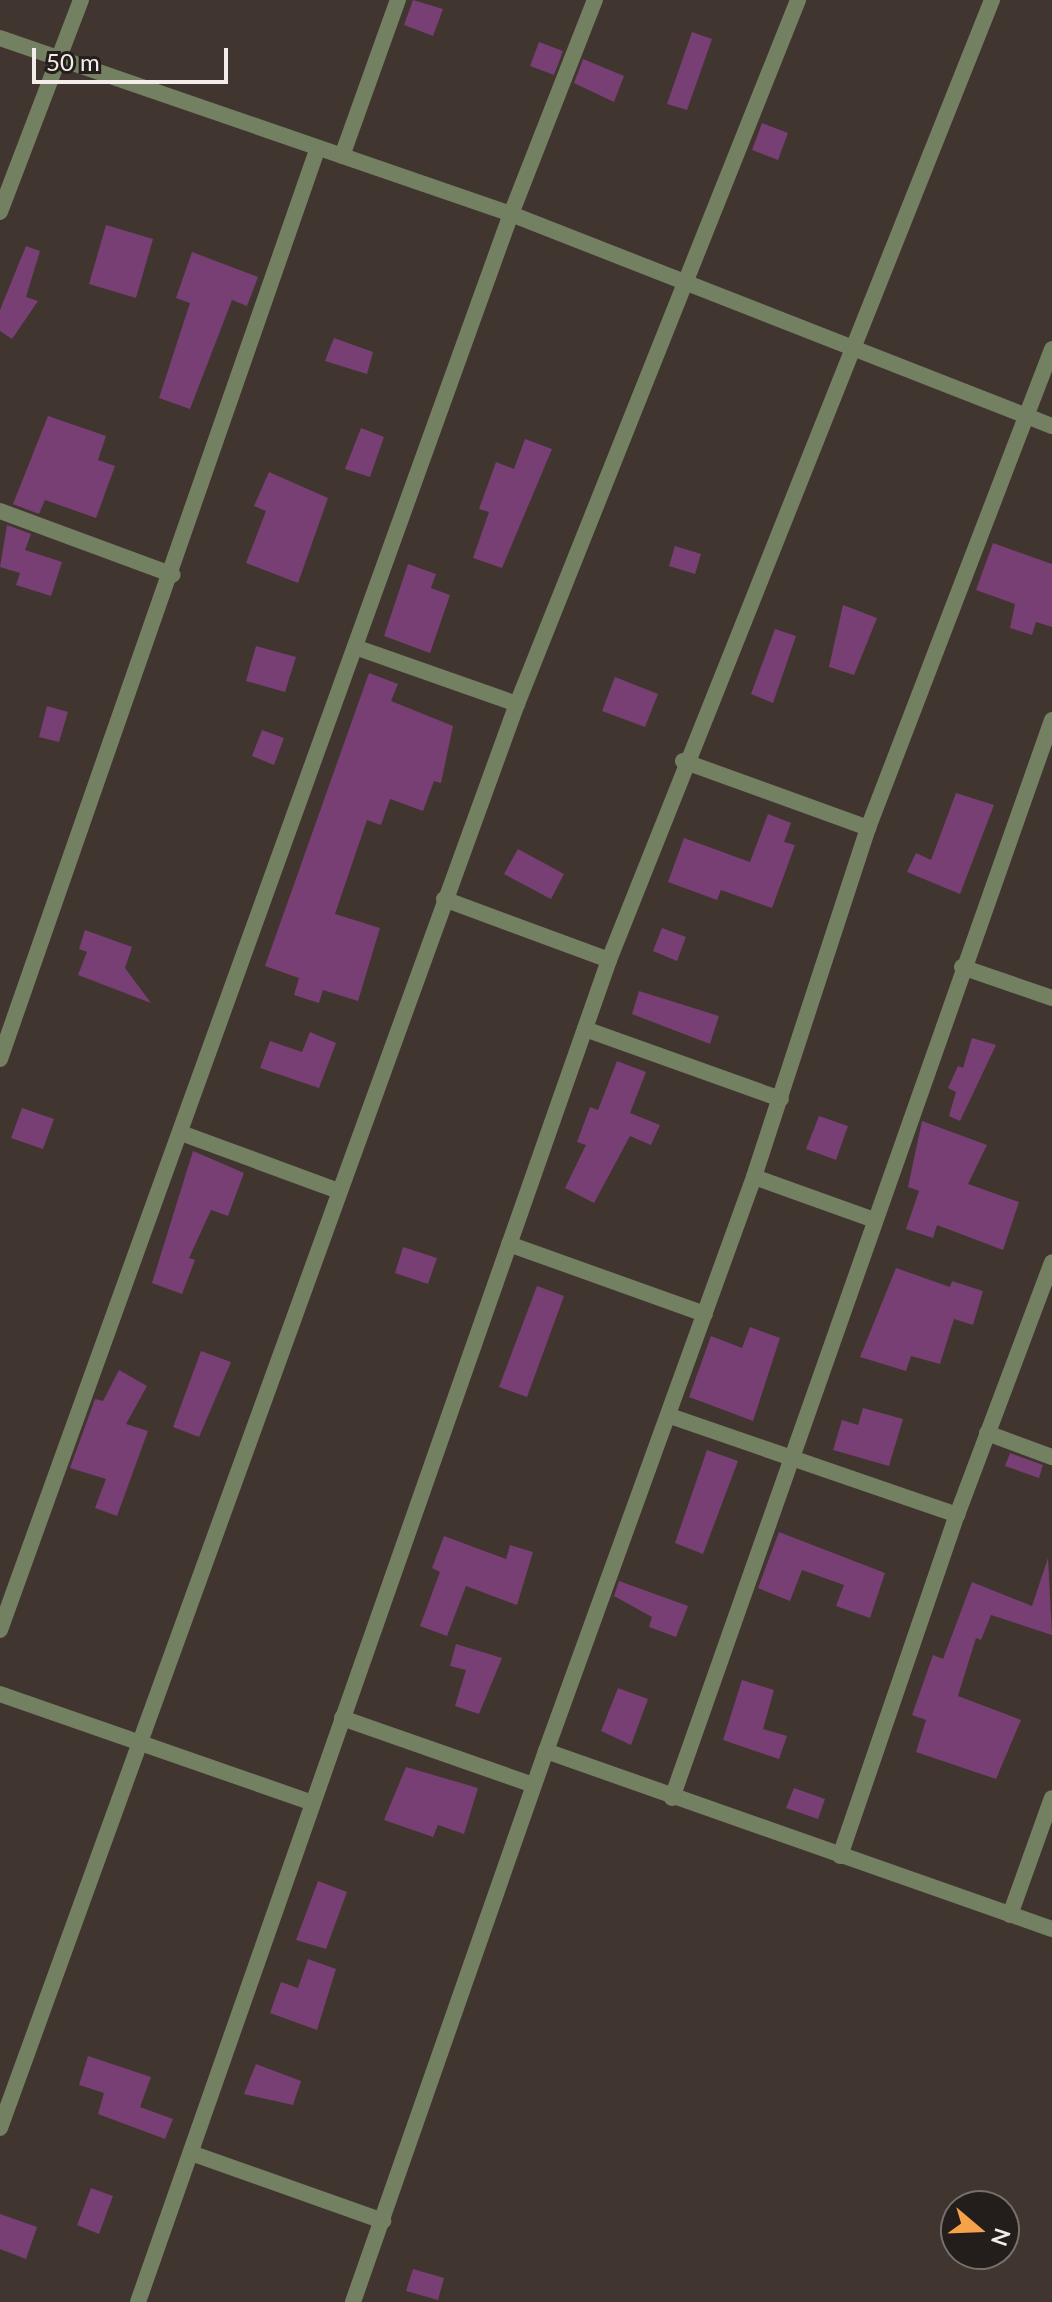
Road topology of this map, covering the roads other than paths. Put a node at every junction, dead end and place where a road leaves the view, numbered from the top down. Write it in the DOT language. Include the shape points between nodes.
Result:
graph roads {
  1 [pos="81,0"];
  2 [pos="398,0"];
  3 [pos="595,0"];
  4 [pos="798,0"];
  5 [pos="992,0"];
  6 [pos="0,38"];
  7 [pos="59,60"];
  8 [pos="317,150"];
  9 [pos="342,156"];
  10 [pos="0,212"];
  11 [pos="511,214"];
  12 [pos="685,283"];
  13 [pos="853,347"];
  14 [pos="1052,349"];
  15 [pos="1026,416"];
  16 [pos="1052,426"];
  17 [pos="0,511"];
  18 [pos="173,575"];
  19 [pos="355,647"];
  20 [pos="517,704"];
  21 [pos="1052,720"];
  22 [pos="683,761"];
  23 [pos="868,828"];
  24 [pos="444,899"];
  25 [pos="609,960"];
  26 [pos="962,967"];
  27 [pos="1052,998"];
  28 [pos="585,1029"];
  29 [pos="0,1056"];
  30 [pos="781,1099"];
  31 [pos="181,1133"];
  32 [pos="754,1177"];
  33 [pos="336,1190"];
  34 [pos="871,1219"];
  35 [pos="509,1244"];
  36 [pos="1052,1262"];
  37 [pos="705,1314"];
  38 [pos="670,1416"];
  39 [pos="987,1433"];
  40 [pos="1052,1457"];
  41 [pos="791,1458"];
  42 [pos="957,1515"];
  43 [pos="0,1630"];
  44 [pos="0,1694"];
  45 [pos="342,1718"];
  46 [pos="140,1741"];
  47 [pos="546,1751"];
  48 [pos="533,1785"];
  49 [pos="672,1798"];
  50 [pos="1052,1798"];
  51 [pos="311,1802"];
  52 [pos="840,1856"];
  53 [pos="1010,1915"];
  54 [pos="1052,1929"];
  55 [pos="6,2090"];
  56 [pos="0,2128"];
  57 [pos="191,2153"];
  58 [pos="383,2221"];
  59 [pos="138,2302"];
  60 [pos="353,2302"];
  1 -- 7 [label="street"];
  2 -- 9 [label="street"];
  3 -- 11 [label="street"];
  4 -- 12 [label="street"];
  5 -- 13 [label="street"];
  6 -- 7 [label="street"];
  7 -- 8 [label="street"];
  7 -- 10 [label="street"];
  8 -- 9 [label="street"];
  8 -- 18 [label="street"];
  9 -- 11 [label="street"];
  11 -- 12 [label="street"];
  11 -- 19 [label="street"];
  12 -- 13 [label="street"];
  12 -- 20 [label="street"];
  13 -- 15 [label="street"];
  13 -- 22 [label="street"];
  14 -- 15 [label="street"];
  15 -- 16 [label="street"];
  15 -- 23 [label="street"];
  17 -- 18 [label="street"];
  18 -- 29 [label="street"];
  19 -- 20 [label="street"];
  19 -- 31 [label="street"];
  20 -- 24 [label="street"];
  21 -- 26 [label="street"];
  22 -- 23 [label="street"];
  22 -- 25 [label="street"];
  23 -- 30 [label="street"];
  24 -- 25 [label="street"];
  24 -- 33 [label="street"];
  25 -- 28 [label="street"];
  26 -- 27 [label="street"];
  26 -- 34 [label="street"];
  28 -- 30 [label="street"];
  28 -- 35 [label="street"];
  30 -- 32 [label="street"];
  31 -- 33 [label="street"];
  31 -- 43 [label="street"];
  32 -- 34 [label="street"];
  32 -- 37 [label="street"];
  33 -- 46 [label="street"];
  34 -- 41 [label="street"];
  35 -- 37 [label="street"];
  35 -- 45 [label="street"];
  36 -- 39 [label="street"];
  37 -- 38 [label="street"];
  38 -- 41 [label="street"];
  38 -- 47 [label="street"];
  39 -- 40 [label="street"];
  39 -- 42 [label="street"];
  41 -- 42 [label="street"];
  41 -- 49 [label="street"];
  42 -- 52 [label="street"];
  44 -- 46 [label="street"];
  45 -- 48 [label="street"];
  45 -- 51 [label="street"];
  46 -- 51 [label="street"];
  46 -- 55 [label="street"];
  47 -- 48 [label="street"];
  47 -- 49 [label="street"];
  48 -- 58 [label="street"];
  49 -- 52 [label="street"];
  50 -- 53 [label="street"];
  51 -- 57 [label="street"];
  52 -- 53 [label="street"];
  53 -- 54 [label="street"];
  55 -- 56 [label="street"];
  57 -- 58 [label="street"];
  57 -- 59 [label="street"];
  58 -- 60 [label="street"];
}
